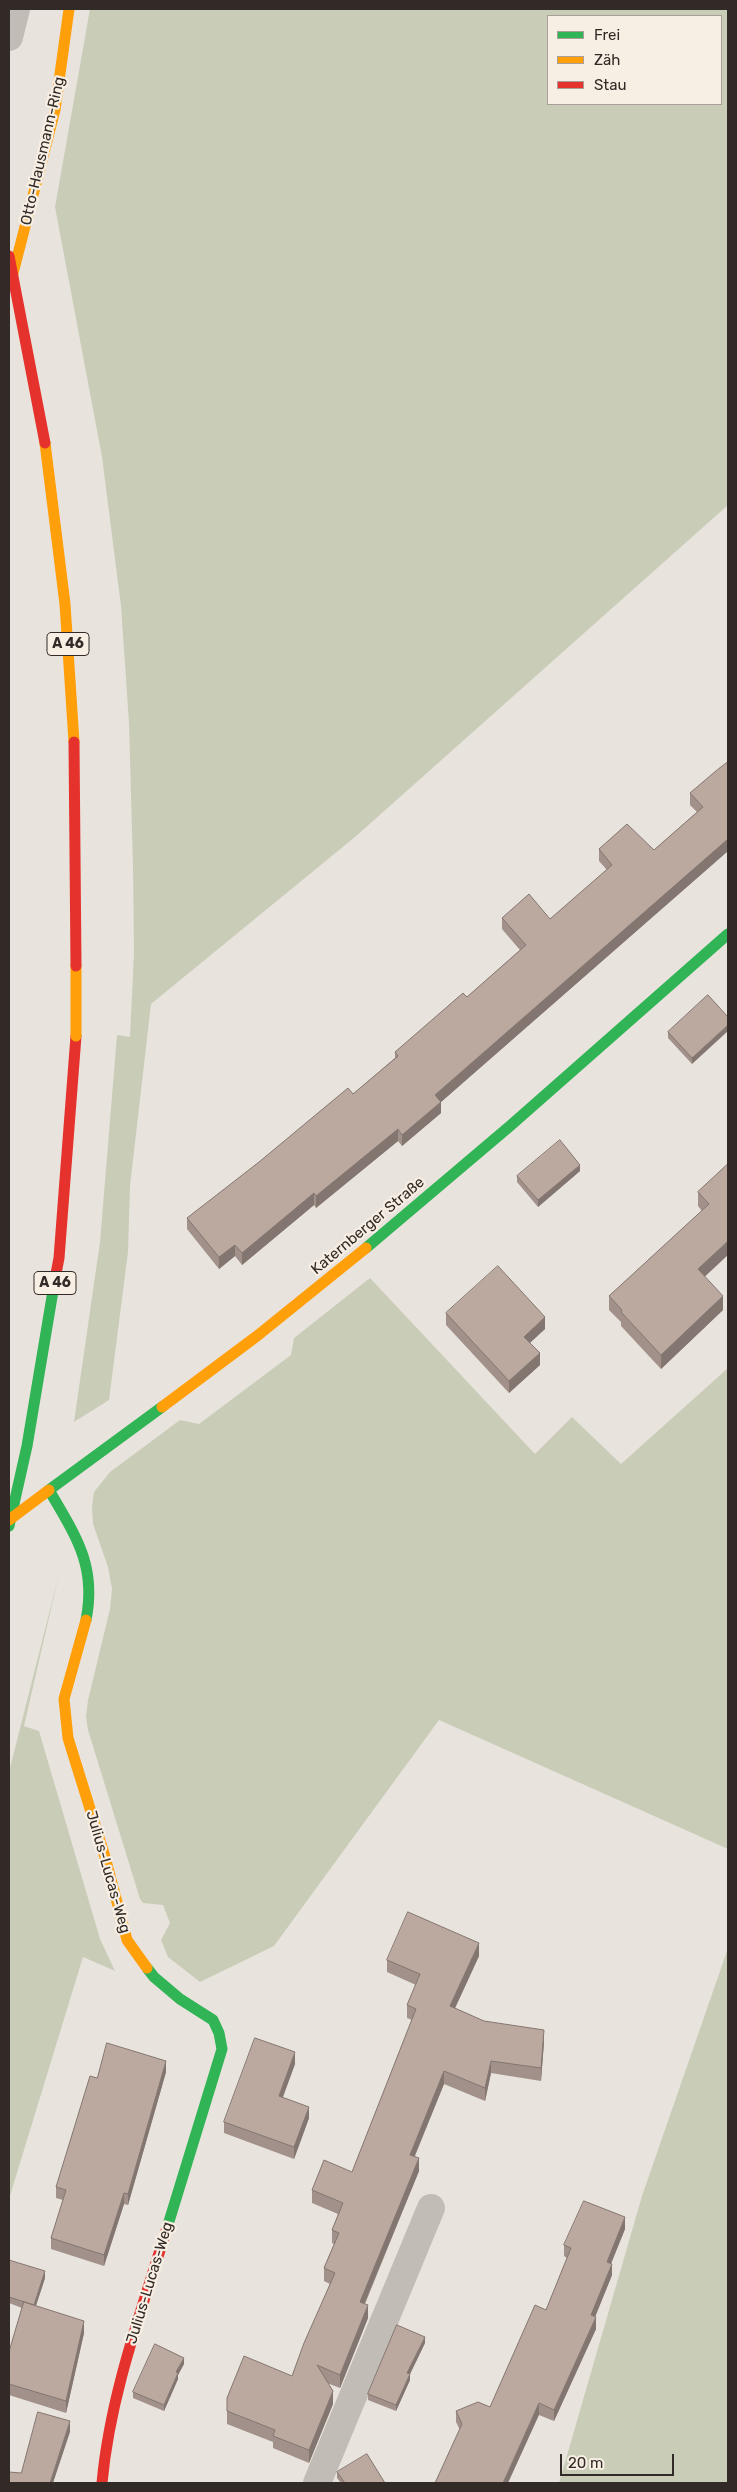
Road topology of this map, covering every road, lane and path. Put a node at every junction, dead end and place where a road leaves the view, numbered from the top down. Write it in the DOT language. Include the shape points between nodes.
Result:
graph roads {
  1 [pos="16,9"];
  2 [pos="69,9"];
  3 [pos="9,37"];
  4 [pos="9,256"];
  5 [pos="9,291"];
  6 [pos="728,934"];
  7 [pos="49,1490"];
  8 [pos="9,1520"];
  9 [pos="9,1526"];
  10 [pos="431,2208"];
  11 [pos="102,2483"];
  12 [pos="317,2483"];
  1 -- 3 [label="street"];
  2 -- 5 [label="main road, Otto-Hausmann-Ring" via="55,110"];
  4 -- 9 [label="main road, A 46, bridge" via="40,415 64,601 73,719 78,903 76,1036 59,1258 27,1446"];
  6 -- 7 [label="main road, Katernberger Straße" via="531,1109 388,1230 286,1313"];
  7 -- 8 [label="main road, Katernberger Straße, bridge"];
  7 -- 11 [label="main road, Julius-Lucas-Weg" via="78,1541 87,1564 89,1595 84,1631 64,1699 64,1714 68,1738 127,1940 154,1977 213,2020 220,2033 222,2049 116,2393"];
  10 -- 12 [label="street"];
}
